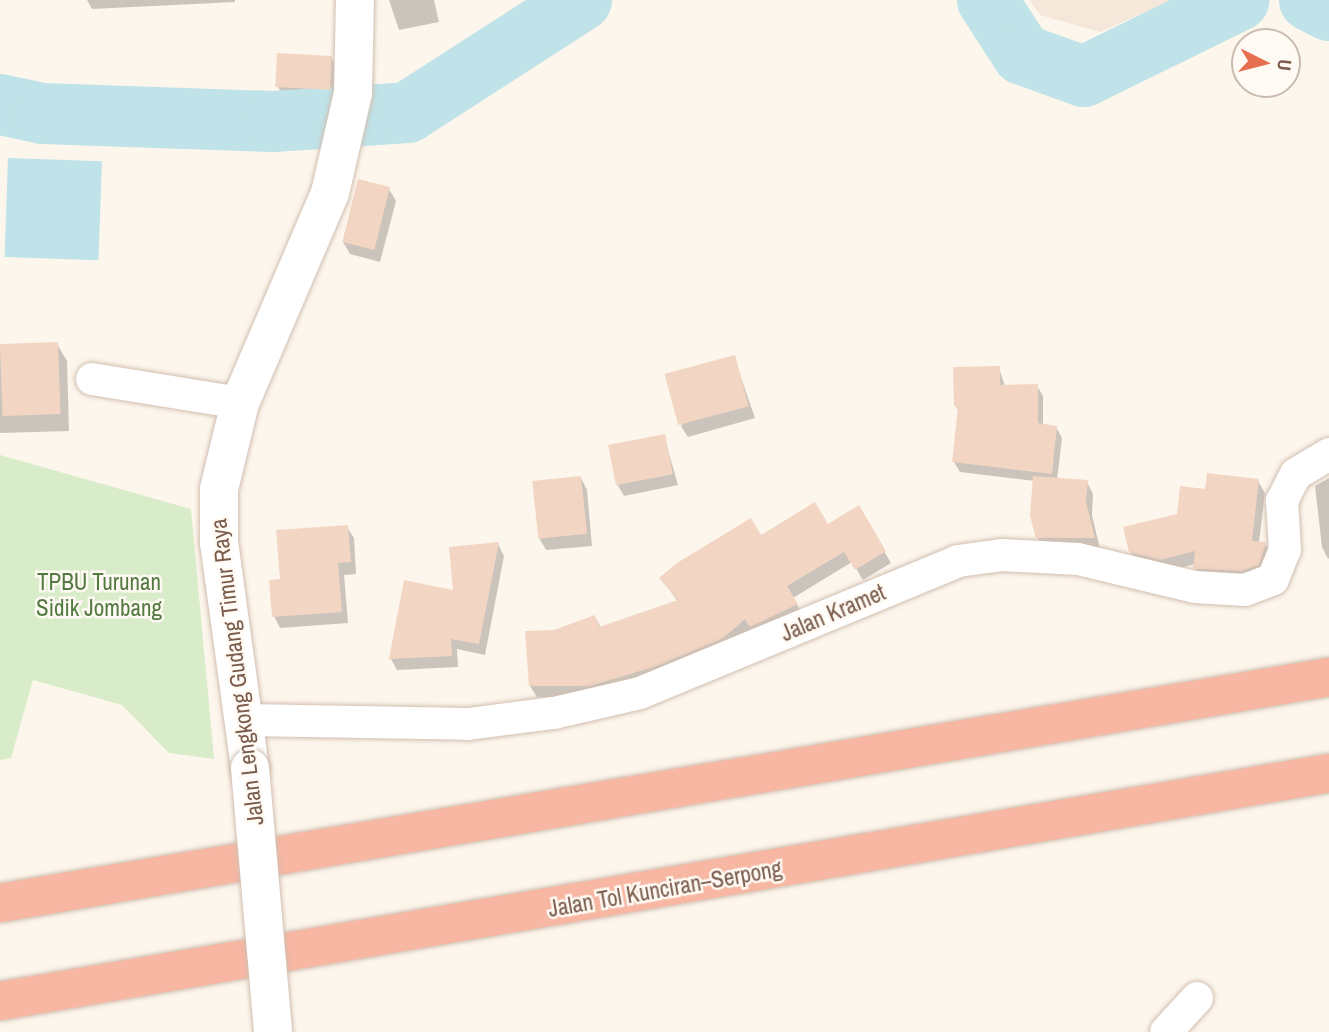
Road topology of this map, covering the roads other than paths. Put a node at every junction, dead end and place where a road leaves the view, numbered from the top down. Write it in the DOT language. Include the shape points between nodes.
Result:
graph roads {
  1 [pos="355,0"];
  2 [pos="92,379"];
  3 [pos="240,403"];
  4 [pos="1329,454"];
  5 [pos="1329,677"];
  6 [pos="246,720"];
  7 [pos="1329,774"];
  8 [pos="0,904"];
  9 [pos="1197,998"];
  10 [pos="0,1001"];
  11 [pos="273,1032"];
  12 [pos="1166,1032"];
  1 -- 3 [label="street, Jalan Lengkong Gudang Timur Raya" via="353,93 330,193"];
  2 -- 3 [label="street"];
  3 -- 6 [label="street, Jalan Lengkong Gudang Timur Raya" via="216,517"];
  4 -- 6 [label="street, Jalan Kramet" via="1296,474 1282,501 1285,550 1273,579 1245,590 1195,587 1078,559 1002,555 957,561 640,693 554,713 468,724"];
  5 -- 8 [label="highway"];
  6 -- 11 [label="street, Jalan Lengkong Gudang Timur Raya, bridge"];
  7 -- 10 [label="highway, Jalan Tol Kunciran–Serpong"];
  9 -- 12 [label="street"];
}
